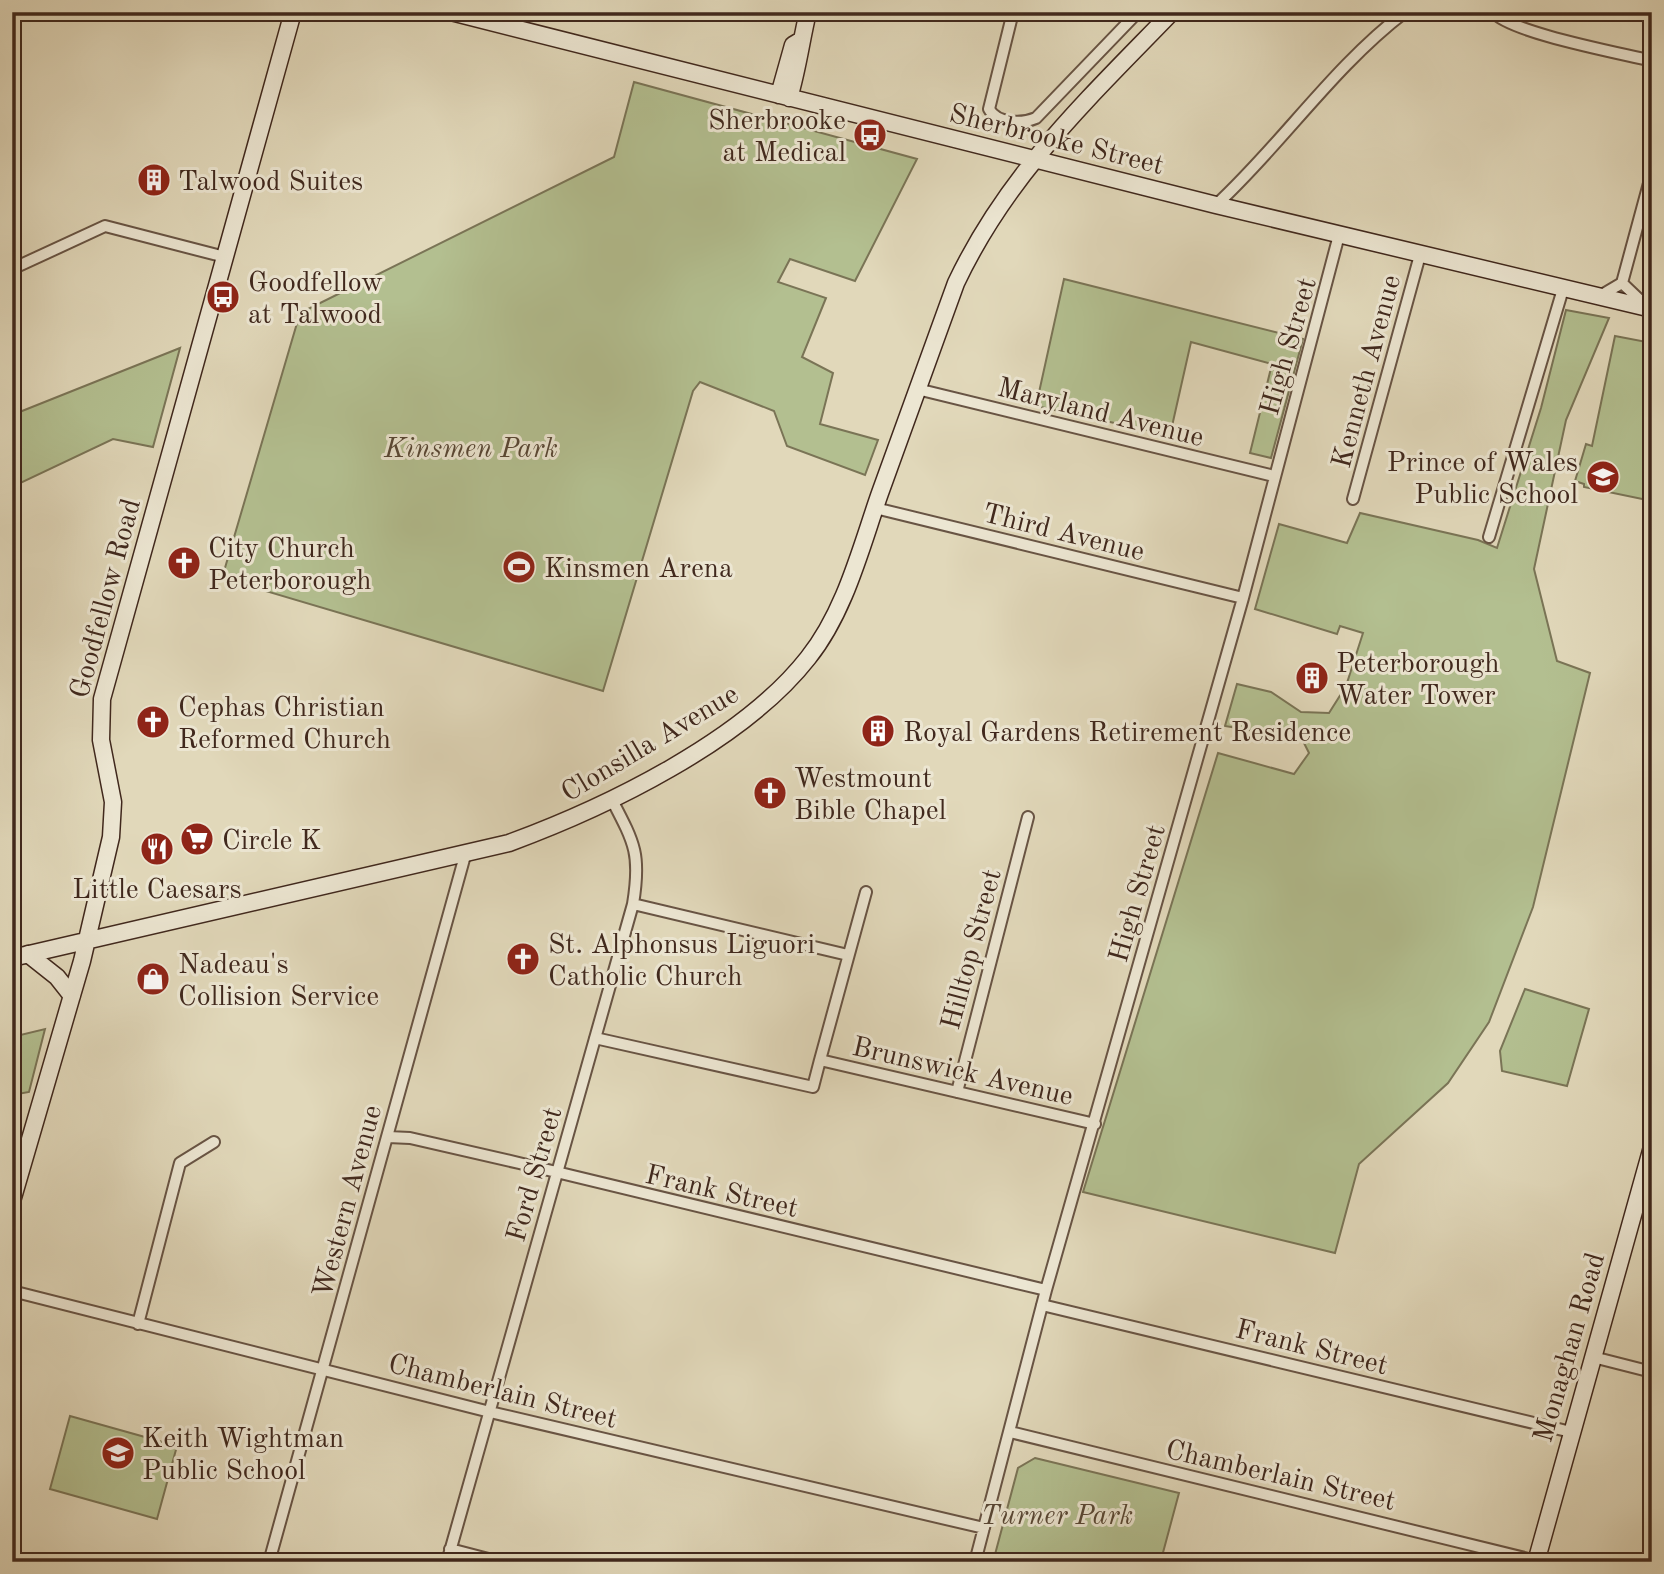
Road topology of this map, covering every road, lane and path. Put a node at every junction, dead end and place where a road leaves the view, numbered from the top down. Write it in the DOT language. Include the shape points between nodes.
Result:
graph roads {
  1 [pos="293,12"];
  2 [pos="451,12"];
  3 [pos="808,12"];
  4 [pos="1013,12"];
  5 [pos="1138,12"];
  6 [pos="1172,12"];
  7 [pos="1405,12"];
  8 [pos="1493,12"];
  9 [pos="1652,61"];
  10 [pos="784,96"];
  11 [pos="1033,159"];
  12 [pos="1652,172"];
  13 [pos="1216,205"];
  14 [pos="1339,235"];
  15 [pos="1420,255"];
  16 [pos="225,257"];
  17 [pos="12,269"];
  18 [pos="1622,283"];
  19 [pos="1563,289"];
  20 [pos="1597,298"];
  21 [pos="1652,309"];
  22 [pos="918,389"];
  23 [pos="1274,476"];
  24 [pos="1353,499"];
  25 [pos="875,509"];
  26 [pos="1489,537"];
  27 [pos="1243,597"];
  28 [pos="612,800"];
  29 [pos="1028,817"];
  30 [pos="466,852"];
  31 [pos="866,892"];
  32 [pos="633,904"];
  33 [pos="86,939"];
  34 [pos="848,955"];
  35 [pos="20,956"];
  36 [pos="72,996"];
  37 [pos="594,1038"];
  38 [pos="820,1060"];
  39 [pos="957,1092"];
  40 [pos="1095,1124"];
  41 [pos="388,1137"];
  42 [pos="214,1142"];
  43 [pos="1652,1147"];
  44 [pos="556,1173"];
  45 [pos="12,1200"];
  46 [pos="1046,1290"];
  47 [pos="12,1291"];
  48 [pos="1042,1305"];
  49 [pos="138,1324"];
  50 [pos="1593,1357"];
  51 [pos="324,1370"];
  52 [pos="1652,1372"];
  53 [pos="490,1412"];
  54 [pos="1010,1432"];
  55 [pos="1571,1432"];
  56 [pos="984,1528"];
  57 [pos="450,1549"];
  58 [pos="1538,1561"];
  59 [pos="269,1562"];
  60 [pos="447,1562"];
  61 [pos="500,1562"];
  62 [pos="975,1562"];
  1 -- 16 [label="main road, Goodfellow Road"];
  2 -- 10 [label="main road, Sherbrooke Street"];
  3 -- 10 [label="main road" via="801,39 793,46"];
  4 -- 5 [label="street" via="989,103 992,115 1006,120 1035,118"];
  6 -- 11 [label="main road, Clonsilla Avenue"];
  7 -- 13 [label="street" via="1320,93"];
  8 -- 9 [label="street" via="1499,19 1544,34"];
  10 -- 11 [label="main road, Sherbrooke Street"];
  11 -- 13 [label="main road, Sherbrooke Street"];
  11 -- 22 [label="main road, Clonsilla Avenue" via="977,238"];
  12 -- 18 [label="street"];
  13 -- 14 [label="main road, Sherbrooke Street"];
  14 -- 15 [label="main road, Sherbrooke Street"];
  14 -- 23 [label="street, High Street"];
  15 -- 19 [label="main road, Sherbrooke Street"];
  15 -- 24 [label="street, Kenneth Avenue"];
  16 -- 17 [label="street" via="105,226"];
  16 -- 33 [label="main road, Goodfellow Road" via="102,699 101,740 113,820"];
  18 -- 20 [label="street"];
  18 -- 21 [label="street"];
  19 -- 20 [label="main road, Sherbrooke Street"];
  19 -- 26 [label="street"];
  20 -- 21 [label="main road, Sherbrooke Street"];
  22 -- 23 [label="street, Maryland Avenue"];
  22 -- 25 [label="main road, Clonsilla Avenue"];
  23 -- 27 [label="street, High Street"];
  25 -- 27 [label="street, Third Avenue"];
  25 -- 28 [label="main road, Clonsilla Avenue" via="839,606 810,656 793,675 727,733"];
  27 -- 40 [label="street, High Street"];
  28 -- 30 [label="main road, Clonsilla Avenue" via="509,843"];
  28 -- 32 [label="street, Ford Street" via="634,845 639,870"];
  29 -- 39 [label="street, Hilltop Street"];
  30 -- 33 [label="main road, Clonsilla Avenue"];
  30 -- 41 [label="street, Western Avenue"];
  31 -- 34 [label="street"];
  32 -- 34 [label="street"];
  32 -- 37 [label="street, Ford Street"];
  33 -- 35 [label="main road, Clonsilla Avenue"];
  33 -- 36 [label="main road, Goodfellow Road"];
  34 -- 38 [label="street"];
  35 -- 36 [label="main road" via="57,977"];
  36 -- 45 [label="main road, Goodfellow Road"];
  37 -- 38 [label="street, Brunswick Avenue" via="813,1087"];
  37 -- 44 [label="street, Ford Street"];
  38 -- 39 [label="street, Brunswick Avenue"];
  39 -- 40 [label="street, Brunswick Avenue"];
  40 -- 46 [label="street, High Street"];
  41 -- 44 [label="street, Frank Street" via="410,1138"];
  41 -- 51 [label="street, Western Avenue"];
  42 -- 49 [label="street" via="180,1163"];
  43 -- 50 [label="main road, Monaghan Road"];
  44 -- 46 [label="street, Frank Street"];
  44 -- 53 [label="street, Ford Street"];
  46 -- 48 [label="street, High Street"];
  47 -- 49 [label="street, Chamberlain Street"];
  48 -- 54 [label="street, High Street"];
  48 -- 55 [label="street, Frank Street"];
  49 -- 51 [label="street, Chamberlain Street"];
  50 -- 52 [label="street"];
  50 -- 55 [label="main road, Monaghan Road"];
  51 -- 53 [label="street, Chamberlain Street"];
  51 -- 59 [label="street, Western Avenue"];
  53 -- 56 [label="street, Chamberlain Street"];
  53 -- 57 [label="street, Ford Street"];
  54 -- 56 [label="street, High Street"];
  54 -- 58 [label="street, Chamberlain Street"];
  55 -- 58 [label="main road, Monaghan Road"];
  56 -- 62 [label="street, High Street"];
  57 -- 60 [label="street, Ford Street"];
  57 -- 61 [label="street"];
}
